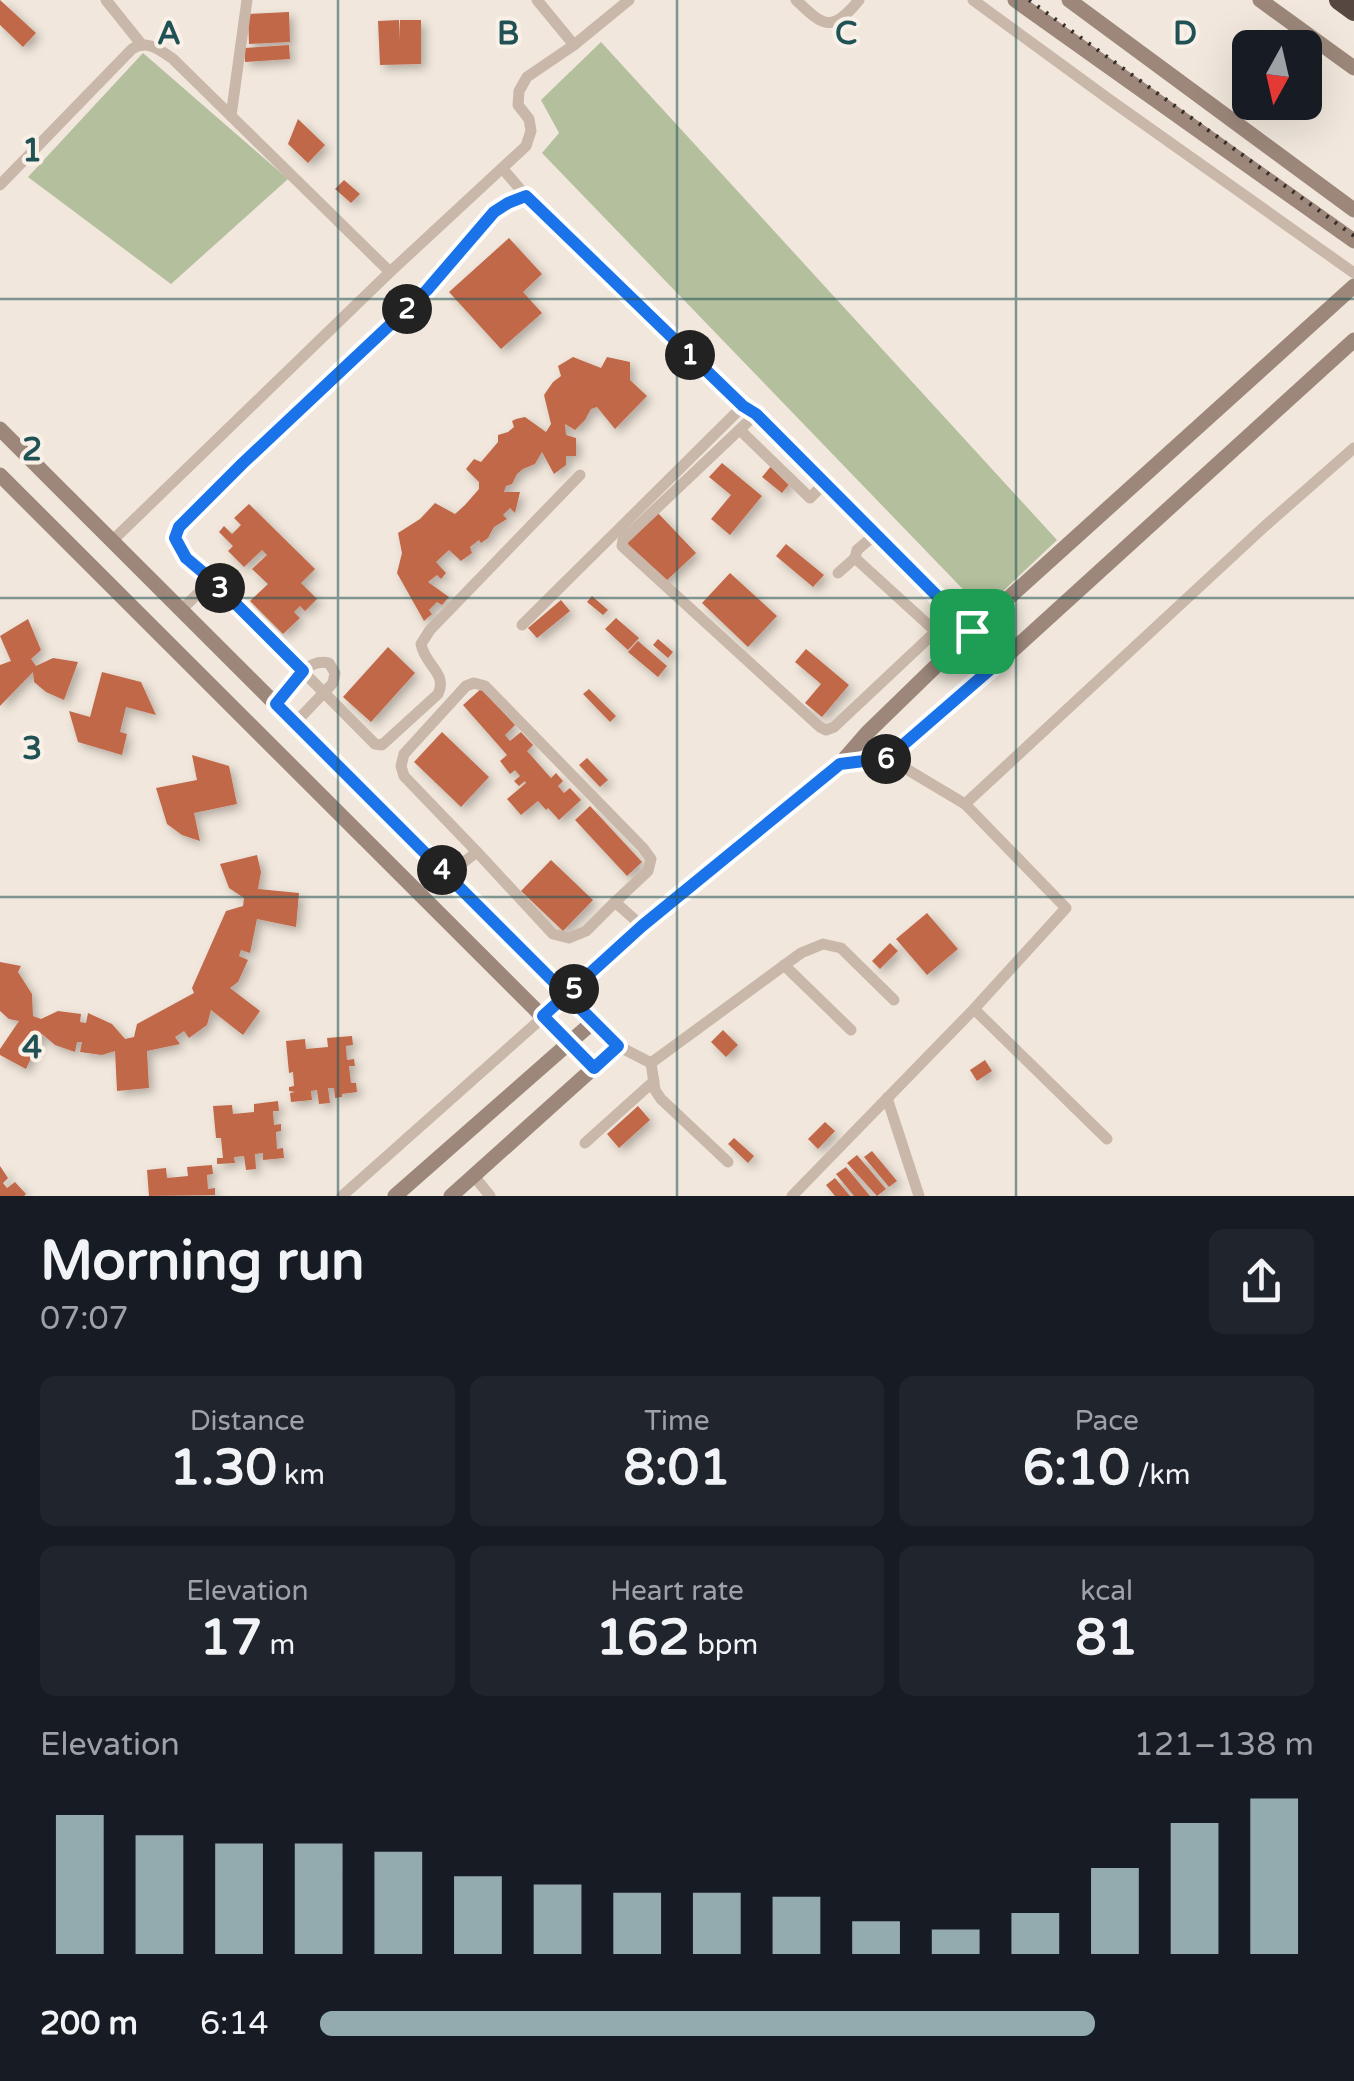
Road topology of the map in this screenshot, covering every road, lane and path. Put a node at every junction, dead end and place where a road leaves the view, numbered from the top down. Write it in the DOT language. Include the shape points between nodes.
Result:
graph roads {
  1 [pos="106,0"];
  2 [pos="248,0"];
  3 [pos="536,0"];
  4 [pos="629,0"];
  5 [pos="796,0"];
  6 [pos="859,0"];
  7 [pos="973,0"];
  8 [pos="1015,0"];
  9 [pos="1069,0"];
  10 [pos="1260,0"];
  11 [pos="1339,0"];
  12 [pos="1354,11"];
  13 [pos="142,45"];
  14 [pos="574,46"];
  15 [pos="1354,68"];
  16 [pos="231,116"];
  17 [pos="503,170"];
  18 [pos="0,185"];
  19 [pos="526,196"];
  20 [pos="1354,210"];
  21 [pos="1354,241"];
  22 [pos="390,272"];
  23 [pos="1354,274"];
  24 [pos="1354,286"];
  25 [pos="1354,340"];
  26 [pos="743,406"];
  27 [pos="756,414"];
  28 [pos="0,429"];
  29 [pos="740,430"];
  30 [pos="1354,448"];
  31 [pos="0,475"];
  32 [pos="580,475"];
  33 [pos="825,483"];
  34 [pos="876,534"];
  35 [pos="113,540"];
  36 [pos="855,558"];
  37 [pos="838,573"];
  38 [pos="212,580"];
  39 [pos="180,610"];
  40 [pos="522,624"];
  41 [pos="972,631"];
  42 [pos="1001,660"];
  43 [pos="303,671"];
  44 [pos="324,692"];
  45 [pos="276,704"];
  46 [pos="295,723"];
  47 [pos="867,733"];
  48 [pos="888,758"];
  49 [pos="840,764"];
  50 [pos="964,804"];
  51 [pos="478,852"];
  52 [pos="447,875"];
  53 [pos="615,902"];
  54 [pos="642,926"];
  55 [pos="784,965"];
  56 [pos="568,995"];
  57 [pos="894,1000"];
  58 [pos="974,1009"];
  59 [pos="543,1016"];
  60 [pos="594,1021"];
  61 [pos="851,1030"];
  62 [pos="568,1043"];
  63 [pos="618,1046"];
  64 [pos="651,1063"];
  65 [pos="594,1068"];
  66 [pos="654,1081"];
  67 [pos="887,1098"];
  68 [pos="1108,1139"];
  69 [pos="585,1143"];
  70 [pos="728,1162"];
  71 [pos="474,1176"];
  72 [pos="342,1196"];
  73 [pos="396,1196"];
  74 [pos="452,1196"];
  75 [pos="490,1196"];
  76 [pos="792,1196"];
  77 [pos="919,1196"];
  1 -- 13 [label="street"];
  2 -- 16 [label="street"];
  3 -- 14 [label="street"];
  4 -- 14 [label="street"];
  5 -- 6 [label="street" via="829,24"];
  7 -- 23 [label="street"];
  8 -- 21 [label="street"];
  9 -- 20 [label="street"];
  10 -- 15 [label="street"];
  11 -- 12 [label="highway"];
  13 -- 16 [label="street" via="173,59"];
  13 -- 18 [label="street"];
  14 -- 17 [label="street" via="527,77 518,91 530,131 526,146"];
  16 -- 22 [label="street"];
  17 -- 19 [label="street"];
  17 -- 22 [label="street"];
  19 -- 26 [label="street"];
  19 -- 38 [label="street" via="494,212 427,290 179,527 175,538 186,558"];
  22 -- 35 [label="street"];
  24 -- 41 [label="street"];
  25 -- 42 [label="street"];
  26 -- 27 [label="street"];
  26 -- 40 [label="street"];
  27 -- 29 [label="street"];
  27 -- 33 [label="street"];
  28 -- 35 [label="street"];
  29 -- 33 [label="street" via="810,498"];
  29 -- 36 [label="street" via="622,546 826,730 934,630"];
  30 -- 50 [label="street"];
  31 -- 59 [label="street"];
  32 -- 44 [label="street" via="430,630 420,644 422,655 442,685 382,745"];
  33 -- 34 [label="street"];
  34 -- 36 [label="street"];
  34 -- 41 [label="street"];
  35 -- 39 [label="street"];
  36 -- 37 [label="street"];
  38 -- 39 [label="street"];
  38 -- 43 [label="street"];
  39 -- 45 [label="street"];
  41 -- 42 [label="street"];
  41 -- 47 [label="street"];
  42 -- 48 [label="street"];
  43 -- 44 [label="street"];
  43 -- 44 [label="street" via="320,661 329,664 335,673"];
  43 -- 45 [label="street"];
  44 -- 46 [label="street"];
  45 -- 46 [label="street"];
  46 -- 52 [label="street"];
  47 -- 48 [label="street"];
  47 -- 49 [label="street"];
  48 -- 49 [label="street"];
  48 -- 50 [label="street"];
  49 -- 54 [label="street"];
  50 -- 58 [label="street" via="1066,908"];
  51 -- 52 [label="street"];
  51 -- 53 [label="street" via="554,934 569,938 586,931"];
  51 -- 53 [label="street" via="400,766 404,754 474,683 485,686 650,858 648,871"];
  52 -- 56 [label="street"];
  53 -- 54 [label="street"];
  54 -- 56 [label="street"];
  55 -- 57 [label="street" via="812,947 831,944"];
  55 -- 61 [label="street"];
  55 -- 64 [label="street"];
  56 -- 59 [label="street"];
  56 -- 60 [label="street"];
  58 -- 67 [label="street"];
  58 -- 68 [label="street"];
  59 -- 62 [label="street"];
  59 -- 72 [label="street"];
  60 -- 62 [label="street"];
  60 -- 63 [label="street"];
  62 -- 65 [label="street"];
  62 -- 73 [label="street"];
  63 -- 64 [label="street"];
  63 -- 65 [label="street"];
  64 -- 66 [label="street"];
  65 -- 71 [label="street"];
  66 -- 69 [label="street"];
  66 -- 70 [label="street" via="660,1099"];
  67 -- 76 [label="street"];
  67 -- 77 [label="street"];
  71 -- 74 [label="street"];
  71 -- 75 [label="street"];
}
